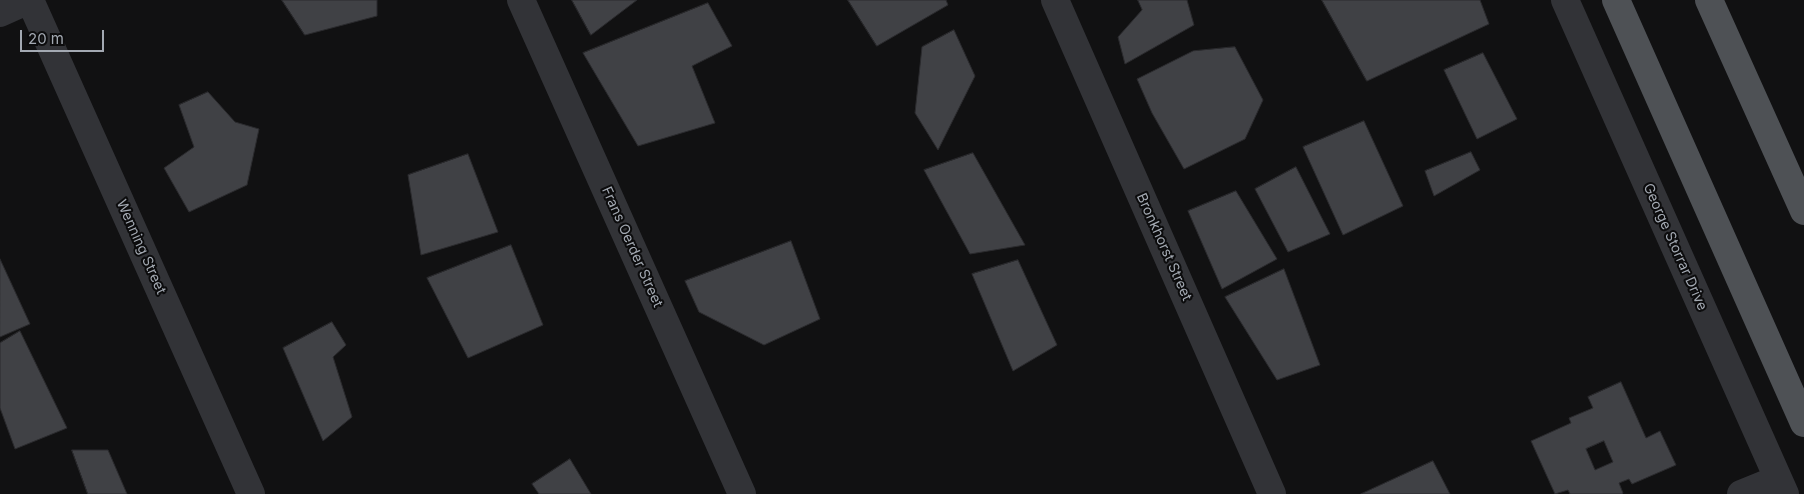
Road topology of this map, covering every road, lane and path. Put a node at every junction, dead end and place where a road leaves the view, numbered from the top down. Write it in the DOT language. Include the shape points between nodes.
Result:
graph roads {
  1 [pos="30,0"];
  2 [pos="521,0"];
  3 [pos="1055,0"];
  4 [pos="1565,0"];
  5 [pos="1616,0"];
  6 [pos="1709,0"];
  7 [pos="0,14"];
  8 [pos="1804,211"];
  9 [pos="1804,423"];
  10 [pos="1782,487"];
  11 [pos="251,494"];
  12 [pos="742,494"];
  13 [pos="1272,494"];
  14 [pos="1741,494"];
  1 -- 7 [label="street"];
  1 -- 11 [label="street, Wenning Street"];
  2 -- 12 [label="street, Frans Oerder Street"];
  3 -- 13 [label="street, Bronkhorst Street"];
  4 -- 10 [label="street, George Storrar Drive"];
  5 -- 9 [label="main road"];
  6 -- 8 [label="main road"];
  10 -- 14 [label="street"];
}
